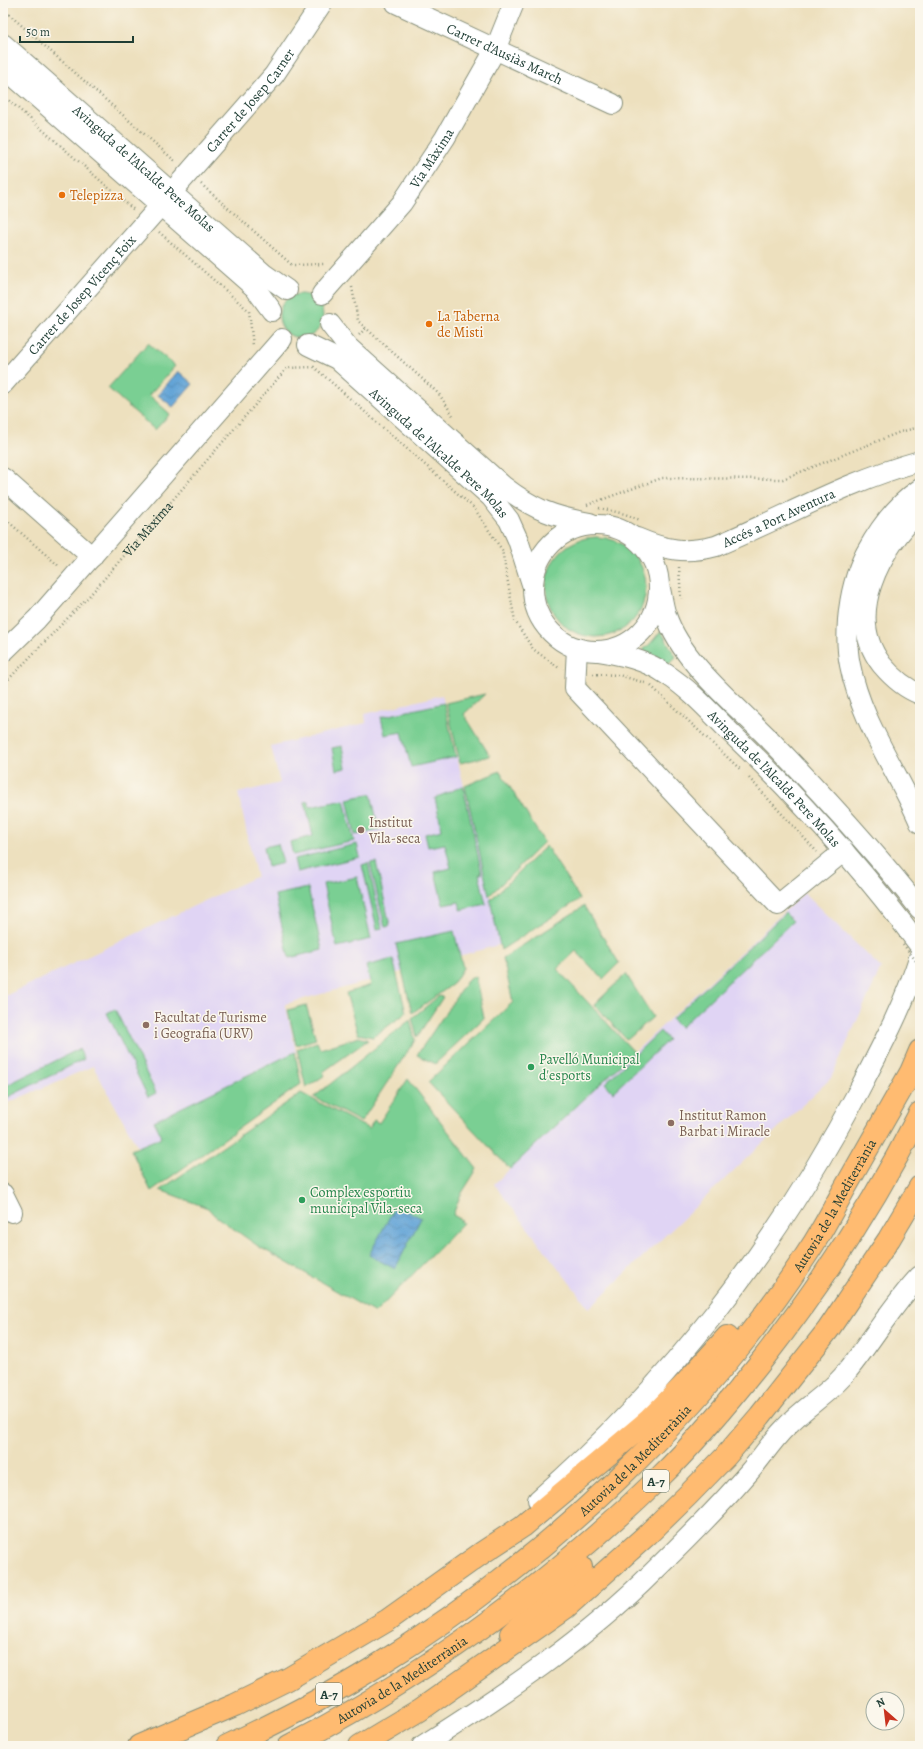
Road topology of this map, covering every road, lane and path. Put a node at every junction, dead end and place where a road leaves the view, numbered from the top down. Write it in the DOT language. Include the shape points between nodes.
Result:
graph roads {
  1 [pos="322,3"];
  2 [pos="396,3"];
  3 [pos="514,3"];
  4 [pos="3,44"];
  5 [pos="495,50"];
  6 [pos="3,67"];
  7 [pos="613,104"];
  8 [pos="166,199"];
  9 [pos="287,290"];
  10 [pos="322,294"];
  11 [pos="272,311"];
  12 [pos="330,324"];
  13 [pos="282,340"];
  14 [pos="308,345"];
  15 [pos="322,375"];
  16 [pos="3,384"];
  17 [pos="920,427"];
  18 [pos="920,461"];
  19 [pos="3,478"];
  20 [pos="920,489"];
  21 [pos="586,505"];
  22 [pos="920,511"];
  23 [pos="3,517"];
  24 [pos="598,524"];
  25 [pos="635,537"];
  26 [pos="92,557"];
  27 [pos="73,578"];
  28 [pos="660,588"];
  29 [pos="533,590"];
  30 [pos="577,648"];
  31 [pos="598,651"];
  32 [pos="3,652"];
  33 [pos="3,685"];
  34 [pos="920,694"];
  35 [pos="920,823"];
  36 [pos="844,851"];
  37 [pos="915,902"];
  38 [pos="910,939"];
  39 [pos="920,955"];
  40 [pos="920,966"];
  41 [pos="920,1051"];
  42 [pos="920,1113"];
  43 [pos="920,1187"];
  44 [pos="3,1194"];
  45 [pos="12,1212"];
  46 [pos="814,1242"];
  47 [pos="920,1276"];
  48 [pos="662,1475"];
  49 [pos="482,1553"];
  50 [pos="478,1668"];
  51 [pos="139,1746"];
  52 [pos="227,1746"];
  53 [pos="289,1746"];
  54 [pos="360,1746"];
  55 [pos="422,1746"];
  1 -- 8 [label="street, Carrer de Josep Carner" via="274,75"];
  2 -- 5 [label="street, Carrer d'Ausiàs March"];
  3 -- 5 [label="street, Via Màxima"];
  4 -- 8 [label="street, Avinguda de l'Alcalde Pere Molas"];
  5 -- 7 [label="street, Carrer d'Ausiàs March"];
  5 -- 10 [label="street, Via Màxima" via="445,138 402,203"];
  6 -- 8 [label="street, Avinguda de l'Alcalde Pere Molas"];
  8 -- 9 [label="street, Avinguda de l'Alcalde Pere Molas"];
  8 -- 11 [label="street, Avinguda de l'Alcalde Pere Molas" via="255,288"];
  8 -- 16 [label="street, Carrer de Josep Vicenç Foix"];
  9 -- 10 [label="street" via="305,286"];
  9 -- 11 [label="street" via="277,299"];
  10 -- 12 [label="street" via="330,308"];
  11 -- 13 [label="street" via="273,326"];
  12 -- 14 [label="street" via="322,337"];
  12 -- 24 [label="street, Avinguda de l'Alcalde Pere Molas" via="348,347 524,502 566,519"];
  13 -- 14 [label="street" via="299,346"];
  13 -- 26 [label="street, Via Màxima"];
  14 -- 29 [label="street, Avinguda de l'Alcalde Pere Molas" via="337,359 491,497 509,520 518,540"];
  15 -- 33 [label="path, Via Màxima" via="314,368 288,368 91,594"];
  17 -- 21 [label="path" via="900,432 783,479 662,478"];
  18 -- 25 [label="street, Accés a Port Aventura" via="838,490 710,548 677,551 658,547"];
  19 -- 26 [label="street"];
  20 -- 35 [label="street" via="895,510 873,540 853,586 848,626 850,665 856,689"];
  22 -- 34 [label="street" via="902,530 884,556 872,584 866,608 868,636 879,660 895,680"];
  23 -- 27 [label="path"];
  24 -- 25 [label="street" via="617,528"];
  24 -- 29 [label="street" via="577,527 559,537 544,551 536,570"];
  25 -- 28 [label="street" via="648,551 657,569"];
  26 -- 27 [label="street, Via Màxima"];
  27 -- 32 [label="street, Via Màxima" via="37,619"];
  28 -- 31 [label="street" via="656,607 648,625 634,638 617,647"];
  28 -- 37 [label="street, Avinguda de l'Alcalde Pere Molas" via="666,616 678,640 693,660 859,835"];
  29 -- 30 [label="street" via="537,609 546,626 560,640"];
  30 -- 31 [label="street"];
  30 -- 36 [label="street" via="575,688 778,905"];
  31 -- 36 [label="street, Avinguda de l'Alcalde Pere Molas" via="639,660 666,673 760,761"];
  36 -- 38 [label="street, Avinguda de l'Alcalde Pere Molas"];
  38 -- 40 [label="path, bridge"];
  39 -- 49 [label="street" via="902,1006 845,1117 803,1189 731,1293 622,1420"];
  41 -- 46 [label="highway, Autovia de la Mediterrània / A-7"];
  42 -- 48 [label="highway, Autovia de la Mediterrània / A-7" via="876,1194 816,1288 732,1398"];
  43 -- 50 [label="highway" via="828,1330 725,1457 648,1534 565,1608"];
  44 -- 45 [label="street"];
  46 -- 49 [label="highway" via="788,1264 711,1356 648,1421 523,1526"];
  46 -- 52 [label="highway, Autovia de la Mediterrània / A-7" via="749,1334 686,1408 623,1474 554,1537 466,1606 375,1667 325,1697"];
  47 -- 55 [label="street" via="906,1290 844,1375 786,1426 750,1471 653,1572 608,1613 522,1681"];
  48 -- 50 [label="highway" via="648,1504"];
  48 -- 53 [label="highway, Autovia de la Mediterrània / A-7" via="550,1575 461,1643 366,1704"];
  49 -- 51 [label="highway" via="388,1620 288,1679"];
  50 -- 54 [label="highway" via="420,1710"];
}
